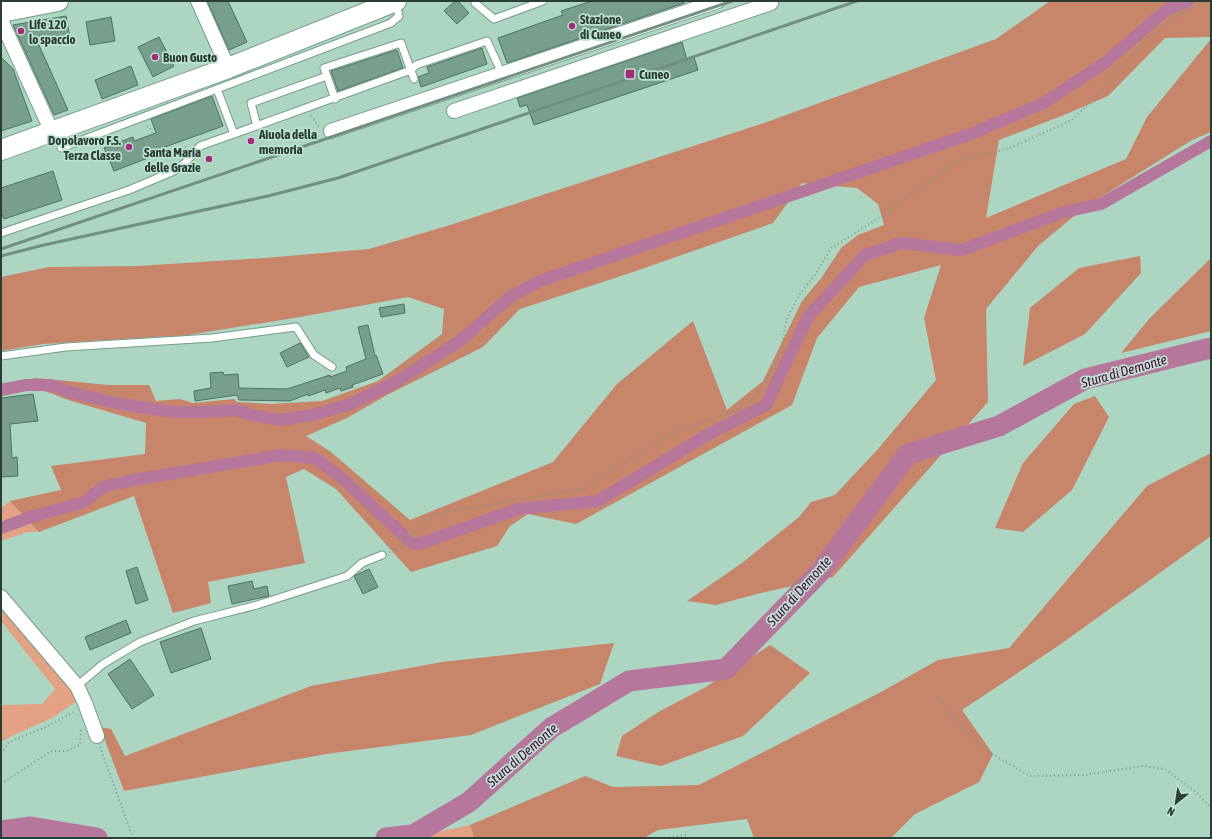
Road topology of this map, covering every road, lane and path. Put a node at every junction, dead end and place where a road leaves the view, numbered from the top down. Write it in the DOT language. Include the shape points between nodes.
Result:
graph roads {
  1 [pos="58,1"];
  2 [pos="198,1"];
  3 [pos="396,1"];
  4 [pos="475,1"];
  5 [pos="543,1"];
  6 [pos="718,1"];
  7 [pos="1210,1"];
  8 [pos="771,3"];
  9 [pos="1,12"];
  10 [pos="1,20"];
  11 [pos="498,65"];
  12 [pos="228,68"];
  13 [pos="411,70"];
  14 [pos="327,76"];
  15 [pos="414,79"];
  16 [pos="217,88"];
  17 [pos="335,99"];
  18 [pos="304,109"];
  19 [pos="454,111"];
  20 [pos="142,124"];
  21 [pos="258,126"];
  22 [pos="331,131"];
  23 [pos="234,134"];
  24 [pos="56,140"];
  25 [pos="200,146"];
  26 [pos="1,150"];
  27 [pos="1,233"];
  28 [pos="1,356"];
  29 [pos="332,367"];
  30 [pos="382,555"];
  31 [pos="1,597"];
  32 [pos="77,686"];
  33 [pos="938,696"];
  34 [pos="85,703"];
  35 [pos="81,730"];
  36 [pos="97,736"];
  37 [pos="1,753"];
  38 [pos="1,784"];
  39 [pos="1211,808"];
  40 [pos="686,835"];
  41 [pos="133,838"];
  42 [pos="665,838"];
  1 -- 9 [label="street"];
  2 -- 12 [label="street"];
  3 -- 12 [label="street"];
  3 -- 16 [label="lane" via="398,16 391,23"];
  4 -- 5 [label="lane" via="494,19"];
  6 -- 22 [label="street"];
  7 -- 30 [label="path" via="1185,10 1150,35 1099,94 1072,120 1010,148 957,162 890,211 831,248 787,318 780,355 761,390 740,409 676,432 585,488 435,514 421,524 398,548"];
  8 -- 19 [label="street"];
  10 -- 24 [label="street"];
  11 -- 13 [label="lane" via="487,41 416,65"];
  12 -- 24 [label="street"];
  13 -- 14 [label="lane" via="402,44 324,68"];
  13 -- 15 [label="lane"];
  13 -- 17 [label="lane"];
  14 -- 17 [label="lane"];
  14 -- 21 [label="lane" via="251,103"];
  16 -- 23 [label="lane"];
  16 -- 24 [label="lane"];
  17 -- 18 [label="lane"];
  18 -- 21 [label="lane"];
  18 -- 22 [label="path" via="321,131"];
  20 -- 25 [label="path" via="150,128 160,153"];
  21 -- 23 [label="lane"];
  23 -- 25 [label="lane"];
  24 -- 26 [label="street"];
  25 -- 27 [label="lane" via="174,171 129,190"];
  28 -- 29 [label="lane" via="66,347 212,338 296,327 314,356"];
  30 -- 32 [label="lane" via="362,564 347,576 257,605 194,621 140,642 103,664"];
  31 -- 32 [label="street"];
  32 -- 34 [label="street"];
  33 -- 39 [label="path" via="957,723 988,751 1030,776 1085,775 1142,766 1165,769 1198,793"];
  34 -- 36 [label="street"];
  34 -- 37 [label="path" via="46,727 8,742"];
  35 -- 38 [label="path" via="80,745 66,751 51,751"];
  36 -- 41 [label="path"];
  40 -- 42 [label="path"];
}
